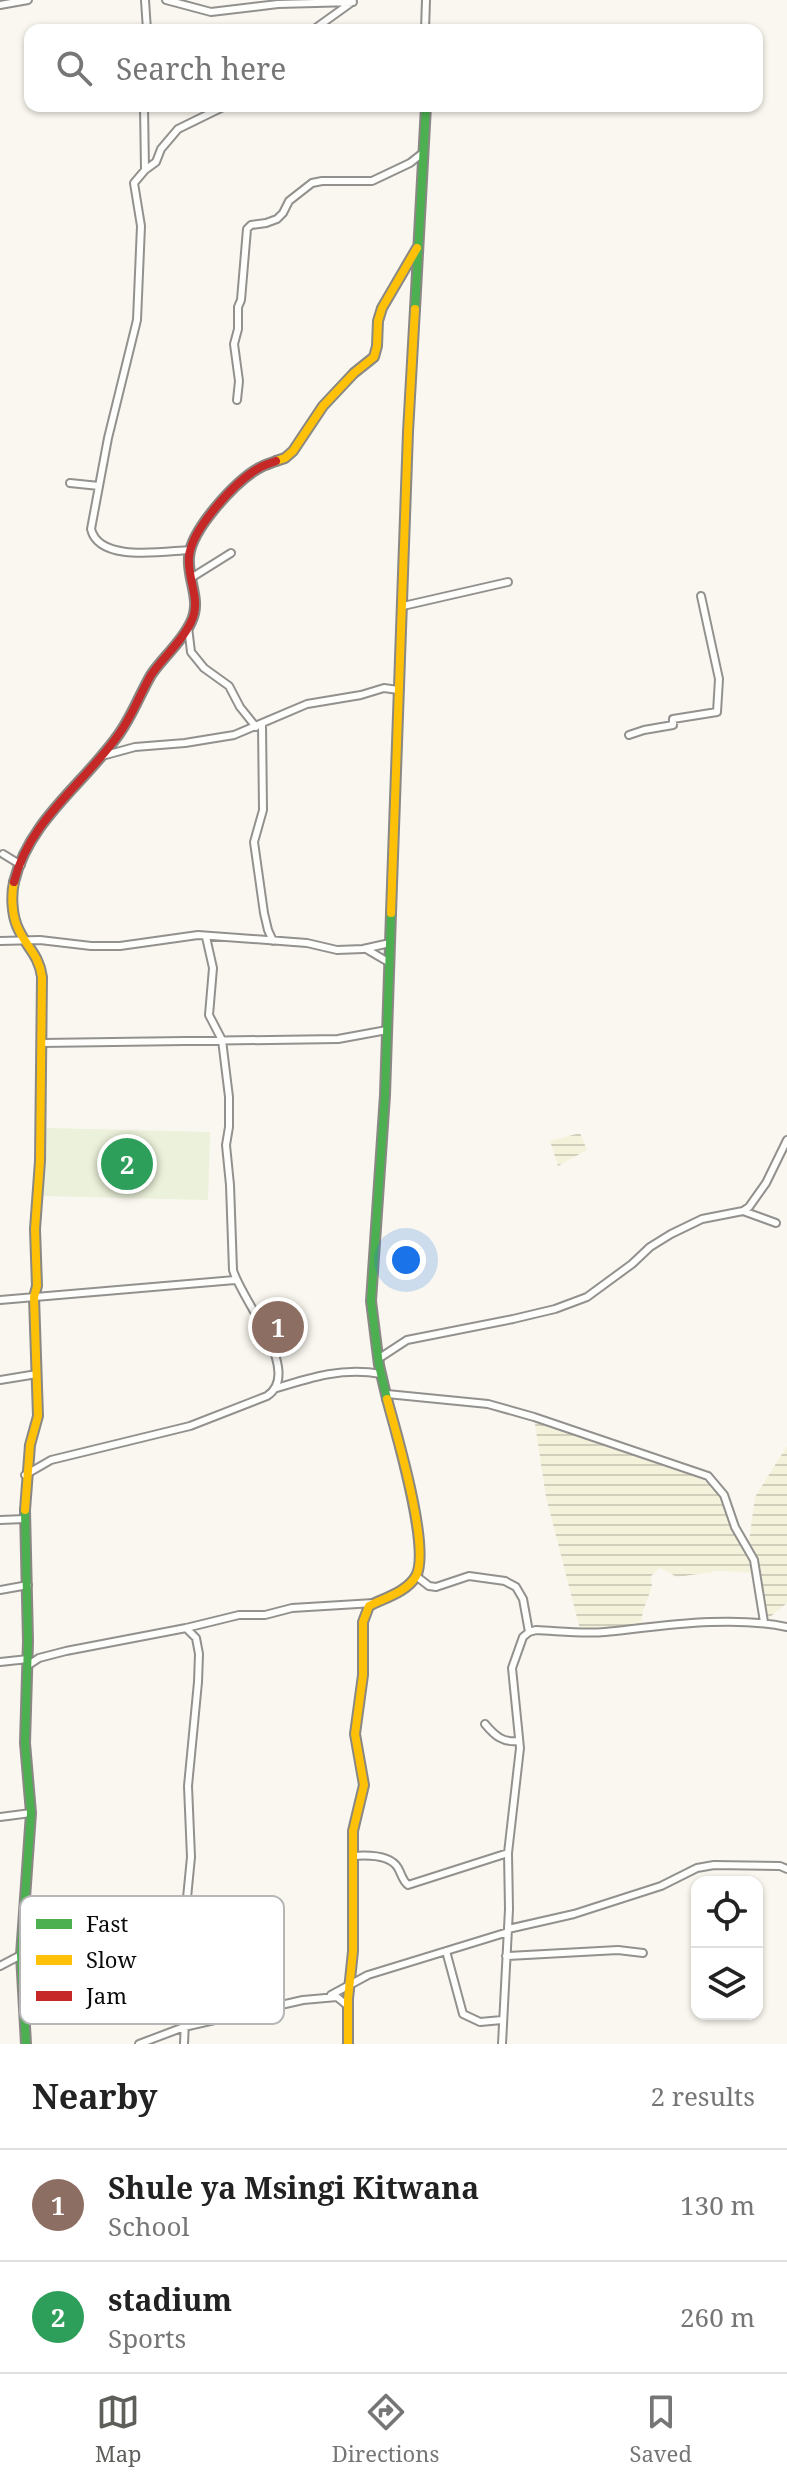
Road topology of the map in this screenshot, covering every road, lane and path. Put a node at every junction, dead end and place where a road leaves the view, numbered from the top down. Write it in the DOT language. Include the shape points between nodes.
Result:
graph roads {
  1 [pos="28,0"];
  2 [pos="145,0"];
  3 [pos="166,0"];
  4 [pos="426,0"];
  5 [pos="354,1"];
  6 [pos="0,5"];
  7 [pos="147,24"];
  8 [pos="321,24"];
  9 [pos="425,24"];
  10 [pos="144,112"];
  11 [pos="213,112"];
  12 [pos="426,112"];
  13 [pos="424,152"];
  14 [pos="145,170"];
  15 [pos="418,247"];
  16 [pos="237,400"];
  17 [pos="70,483"];
  18 [pos="99,486"];
  19 [pos="190,550"];
  20 [pos="231,553"];
  21 [pos="191,578"];
  22 [pos="508,582"];
  23 [pos="701,596"];
  24 [pos="403,606"];
  25 [pos="188,627"];
  26 [pos="398,690"];
  27 [pos="259,726"];
  28 [pos="629,735"];
  29 [pos="98,757"];
  30 [pos="3,854"];
  31 [pos="21,865"];
  32 [pos="206,937"];
  33 [pos="0,941"];
  34 [pos="27,941"];
  35 [pos="273,941"];
  36 [pos="390,943"];
  37 [pos="366,949"];
  38 [pos="390,963"];
  39 [pos="387,1030"];
  40 [pos="222,1040"];
  41 [pos="42,1043"];
  42 [pos="787,1140"];
  43 [pos="743,1211"];
  44 [pos="776,1223"];
  45 [pos="235,1280"];
  46 [pos="34,1297"];
  47 [pos="0,1300"];
  48 [pos="378,1359"];
  49 [pos="37,1374"];
  50 [pos="381,1374"];
  51 [pos="0,1380"];
  52 [pos="277,1388"];
  53 [pos="387,1394"];
  54 [pos="25,1475"];
  55 [pos="25,1519"];
  56 [pos="0,1520"];
  57 [pos="416,1576"];
  58 [pos="28,1585"];
  59 [pos="0,1590"];
  60 [pos="374,1603"];
  61 [pos="764,1622"];
  62 [pos="787,1627"];
  63 [pos="186,1628"];
  64 [pos="529,1632"];
  65 [pos="28,1647"];
  66 [pos="46,1656"];
  67 [pos="0,1662"];
  68 [pos="28,1662"];
  69 [pos="485,1724"];
  70 [pos="519,1741"];
  71 [pos="31,1813"];
  72 [pos="0,1817"];
  73 [pos="508,1853"];
  74 [pos="353,1856"];
  75 [pos="787,1869"];
  76 [pos="25,1896"];
  77 [pos="187,1896"];
  78 [pos="508,1930"];
  79 [pos="446,1951"];
  80 [pos="643,1953"];
  81 [pos="20,1956"];
  82 [pos="506,1956"];
  83 [pos="0,1966"];
  84 [pos="349,1986"];
  85 [pos="329,1996"];
  86 [pos="284,2004"];
  87 [pos="349,2007"];
  88 [pos="502,2020"];
  89 [pos="24,2024"];
  90 [pos="184,2024"];
  91 [pos="197,2024"];
  92 [pos="184,2027"];
  93 [pos="26,2044"];
  94 [pos="139,2044"];
  95 [pos="184,2044"];
  96 [pos="348,2044"];
  97 [pos="502,2044"];
  1 -- 6 [label="street"];
  2 -- 7 [label="street"];
  3 -- 5 [label="street" via="211,12"];
  4 -- 9 [label="street"];
  5 -- 8 [label="street"];
  10 -- 14 [label="street"];
  11 -- 14 [label="street" via="178,129"];
  12 -- 13 [label="street"];
  13 -- 15 [label="street"];
  13 -- 16 [label="street" via="372,181 312,183 277,219 248,227 234,344"];
  14 -- 18 [label="street" via="133,187 141,226 137,320"];
  15 -- 19 [label="street" via="382,308 374,357 323,406 293,451 260,467 224,498"];
  15 -- 24 [label="street"];
  17 -- 18 [label="street"];
  18 -- 19 [label="street" via="91,529 96,542 140,553"];
  19 -- 21 [label="street"];
  20 -- 21 [label="street"];
  21 -- 25 [label="street" via="197,606"];
  22 -- 24 [label="street"];
  23 -- 28 [label="street" via="719,679 717,712 690,714 673,719 673,725"];
  24 -- 26 [label="street"];
  25 -- 27 [label="street" via="191,652 229,686"];
  25 -- 29 [label="street" via="153,672 119,734"];
  26 -- 27 [label="street" via="384,688 307,704"];
  26 -- 36 [label="street"];
  27 -- 29 [label="street" via="211,740 135,747"];
  27 -- 35 [label="street" via="263,810 254,842"];
  29 -- 31 [label="street" via="47,816"];
  30 -- 31 [label="street"];
  31 -- 34 [label="street" via="12,903"];
  32 -- 34 [label="street" via="120,946"];
  32 -- 35 [label="street"];
  32 -- 40 [label="street" via="213,968 209,1015"];
  33 -- 34 [label="street"];
  34 -- 41 [label="street" via="40,962"];
  35 -- 37 [label="street"];
  36 -- 37 [label="street"];
  36 -- 38 [label="street"];
  37 -- 38 [label="street"];
  38 -- 39 [label="street"];
  39 -- 40 [label="street" via="338,1039"];
  39 -- 48 [label="street" via="371,1301"];
  40 -- 41 [label="street"];
  40 -- 45 [label="street"];
  41 -- 46 [label="street"];
  42 -- 43 [label="street" via="757,1198"];
  43 -- 44 [label="street"];
  43 -- 48 [label="street" via="702,1219 671,1234 587,1297 498,1323 407,1340"];
  45 -- 46 [label="street"];
  45 -- 52 [label="street" via="267,1335 280,1376"];
  46 -- 47 [label="street"];
  46 -- 49 [label="street"];
  48 -- 50 [label="street"];
  49 -- 51 [label="street"];
  49 -- 54 [label="street" via="38,1416"];
  50 -- 52 [label="street" via="340,1371"];
  50 -- 53 [label="street"];
  52 -- 54 [label="street" via="216,1418 51,1460"];
  53 -- 57 [label="street" via="416,1512"];
  53 -- 61 [label="street" via="488,1404 708,1476 724,1495 754,1560"];
  54 -- 55 [label="street"];
  55 -- 56 [label="street"];
  55 -- 58 [label="street"];
  57 -- 60 [label="street" via="408,1586"];
  57 -- 64 [label="street" via="436,1587 469,1576 505,1581 523,1599"];
  58 -- 59 [label="street"];
  58 -- 65 [label="street"];
  60 -- 63 [label="street" via="239,1615"];
  60 -- 74 [label="street" via="363,1622 355,1734 364,1785"];
  61 -- 62 [label="street"];
  61 -- 64 [label="street"];
  63 -- 66 [label="street"];
  63 -- 77 [label="street" via="196,1638 199,1662 188,1786"];
  64 -- 70 [label="street" via="512,1668"];
  65 -- 66 [label="street"];
  65 -- 68 [label="street"];
  66 -- 68 [label="street"];
  67 -- 68 [label="street"];
  68 -- 71 [label="street" via="25,1743"];
  69 -- 70 [label="street" via="500,1739"];
  70 -- 73 [label="street"];
  71 -- 72 [label="street"];
  71 -- 76 [label="street"];
  73 -- 74 [label="street" via="408,1885 390,1860"];
  73 -- 78 [label="street"];
  74 -- 84 [label="street"];
  75 -- 78 [label="street" via="697,1868 661,1886"];
  78 -- 79 [label="street"];
  78 -- 82 [label="street"];
  79 -- 84 [label="street"];
  79 -- 88 [label="street" via="463,2014 480,2022"];
  80 -- 82 [label="street"];
  81 -- 83 [label="street"];
  82 -- 88 [label="street"];
  84 -- 85 [label="street"];
  84 -- 87 [label="street"];
  85 -- 86 [label="street"];
  85 -- 87 [label="street"];
  87 -- 96 [label="street"];
  88 -- 97 [label="street"];
  89 -- 93 [label="street"];
  90 -- 92 [label="street"];
  91 -- 92 [label="street"];
  92 -- 94 [label="street"];
  92 -- 95 [label="street"];
}
